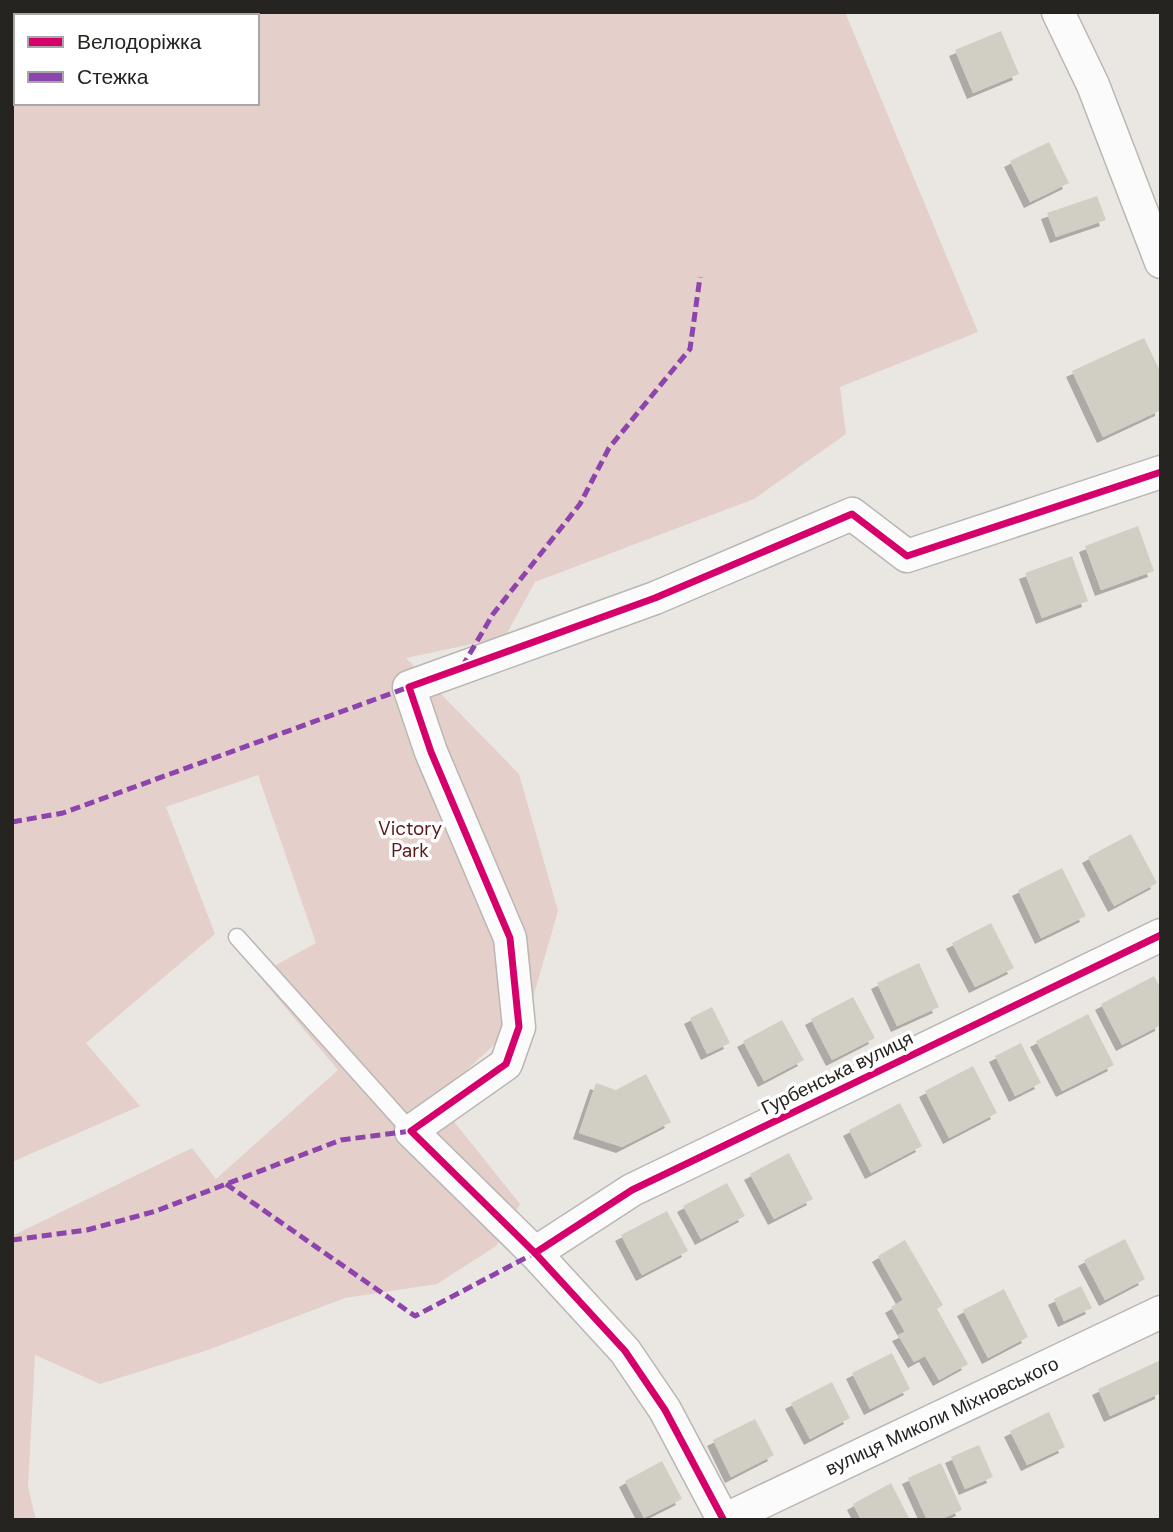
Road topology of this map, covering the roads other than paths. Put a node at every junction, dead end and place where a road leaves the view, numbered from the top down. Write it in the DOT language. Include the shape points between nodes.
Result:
graph roads {
  1 [pos="1058,12"];
  2 [pos="1161,262"];
  3 [pos="1161,472"];
  4 [pos="1161,935"];
  5 [pos="237,937"];
  6 [pos="411,1131"];
  7 [pos="535,1253"];
  8 [pos="1161,1312"];
  9 [pos="724,1519"];
  1 -- 2 [label="street" via="1093,85"];
  3 -- 6 [label="street" via="907,556 852,514 655,598 409,687 431,752 510,938 519,1027 506,1064"];
  4 -- 7 [label="street, Гурбенська вулиця" via="632,1190"];
  5 -- 6 [label="lane"];
  6 -- 7 [label="street"];
  7 -- 9 [label="street" via="625,1351 665,1410"];
  8 -- 9 [label="street, вулиця Миколи Міхновського"];
}
